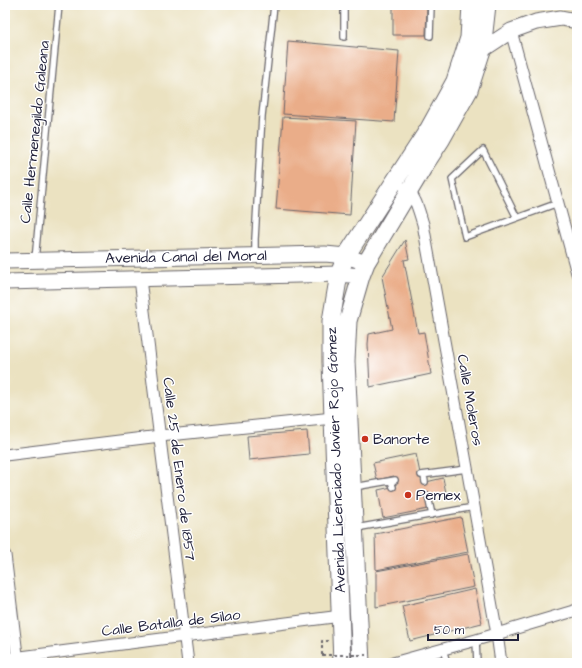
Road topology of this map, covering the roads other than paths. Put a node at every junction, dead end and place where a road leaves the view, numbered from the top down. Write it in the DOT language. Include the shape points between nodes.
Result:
graph roads {
  1 [pos="60,5"];
  2 [pos="274,5"];
  3 [pos="344,5"];
  4 [pos="431,5"];
  5 [pos="471,5"];
  6 [pos="487,5"];
  7 [pos="577,20"];
  8 [pos="511,31"];
  9 [pos="430,36"];
  10 [pos="344,37"];
  11 [pos="482,50"];
  12 [pos="419,159"];
  13 [pos="395,181"];
  14 [pos="409,191"];
  15 [pos="558,203"];
  16 [pos="517,218"];
  17 [pos="255,255"];
  18 [pos="346,256"];
  19 [pos="5,261"];
  20 [pos="35,261"];
  21 [pos="364,270"];
  22 [pos="577,273"];
  23 [pos="339,274"];
  24 [pos="140,279"];
  25 [pos="5,282"];
  26 [pos="334,418"];
  27 [pos="160,436"];
  28 [pos="5,455"];
  29 [pos="467,469"];
  30 [pos="393,482"];
  31 [pos="425,482"];
  32 [pos="344,488"];
  33 [pos="428,496"];
  34 [pos="474,507"];
  35 [pos="432,515"];
  36 [pos="346,529"];
  37 [pos="5,555"];
  38 [pos="577,610"];
  39 [pos="341,616"];
  40 [pos="497,634"];
  41 [pos="185,636"];
  42 [pos="476,640"];
  43 [pos="443,649"];
  44 [pos="364,659"];
  45 [pos="5,660"];
  46 [pos="17,660"];
  47 [pos="410,661"];
  48 [pos="188,663"];
  49 [pos="342,663"];
  50 [pos="393,663"];
  51 [pos="447,663"];
  52 [pos="477,663"];
  53 [pos="501,663"];
  1 -- 20 [label="lane, Calle Hermenegildo Galeana"];
  2 -- 17 [label="lane" via="262,116"];
  3 -- 10 [label="lane"];
  4 -- 9 [label="lane"];
  5 -- 12 [label="main road, Avenida Licenciado Javier Rojo Gómez" via="469,38 455,81 428,130"];
  6 -- 11 [label="main road, Avenida Licenciado Javier Rojo Gómez"];
  7 -- 8 [label="main road" via="561,18 536,22"];
  8 -- 11 [label="main road"];
  8 -- 15 [label="street"];
  11 -- 12 [label="main road, Avenida Licenciado Javier Rojo Gómez" via="469,90 441,140"];
  12 -- 13 [label="main road, Avenida Licenciado Javier Rojo Gómez"];
  12 -- 14 [label="main road, Avenida Licenciado Javier Rojo Gómez"];
  13 -- 14 [label="street, Calle Moleros"];
  13 -- 18 [label="main road, Avenida Licenciado Javier Rojo Gómez"];
  14 -- 21 [label="main road, Avenida Licenciado Javier Rojo Gómez"];
  14 -- 29 [label="street, Calle Moleros" via="418,207 423,224"];
  15 -- 16 [label="lane"];
  15 -- 22 [label="street"];
  16 -- 16 [label="lane" via="465,238 452,179 483,150"];
  17 -- 18 [label="main road, Avenida Canal del Moral"];
  17 -- 20 [label="main road, Avenida Canal del Moral"];
  18 -- 21 [label="main road, Avenida Canal del Moral"];
  18 -- 23 [label="main road, Avenida Licenciado Javier Rojo Gómez"];
  19 -- 20 [label="main road, Avenida Canal del Moral"];
  21 -- 23 [label="main road, Avenida Canal del Moral"];
  21 -- 32 [label="main road, Avenida Licenciado Javier Rojo Gómez" via="348,321"];
  23 -- 24 [label="main road, Avenida Canal del Moral"];
  23 -- 26 [label="main road, Avenida Licenciado Javier Rojo Gómez" via="331,321"];
  24 -- 25 [label="main road, Avenida Canal del Moral"];
  24 -- 27 [label="street, Calle 25 de Enero de 1857"];
  26 -- 27 [label="street"];
  26 -- 32 [label="main road, Avenida Licenciado Javier Rojo Gómez"];
  27 -- 28 [label="street"];
  27 -- 41 [label="street, Calle 25 de Enero de 1857"];
  29 -- 31 [label="lane" via="422,475"];
  29 -- 34 [label="street, Calle Moleros"];
  30 -- 32 [label="lane"];
  32 -- 36 [label="main road, Avenida Licenciado Javier Rojo Gómez"];
  33 -- 35 [label="lane"];
  34 -- 35 [label="lane"];
  34 -- 40 [label="street, Calle Moleros"];
  35 -- 36 [label="lane" via="403,517"];
  36 -- 39 [label="main road, Avenida Licenciado Javier Rojo Gómez"];
  36 -- 44 [label="main road, Avenida Licenciado Javier Rojo Gómez"];
  37 -- 46 [label="street"];
  38 -- 40 [label="street"];
  39 -- 41 [label="street, Calle Batalla de Silao"];
  39 -- 49 [label="main road, Avenida Licenciado Javier Rojo Gómez"];
  40 -- 42 [label="street"];
  40 -- 53 [label="street, Calle Moleros"];
  41 -- 46 [label="street, Calle Batalla de Silao"];
  41 -- 48 [label="street, Calle 25 de Enero de 1857"];
  42 -- 43 [label="street"];
  42 -- 52 [label="lane"];
  43 -- 47 [label="street"];
  43 -- 51 [label="lane"];
  45 -- 46 [label="street, Calle Batalla de Silao"];
  47 -- 50 [label="street"];
}
